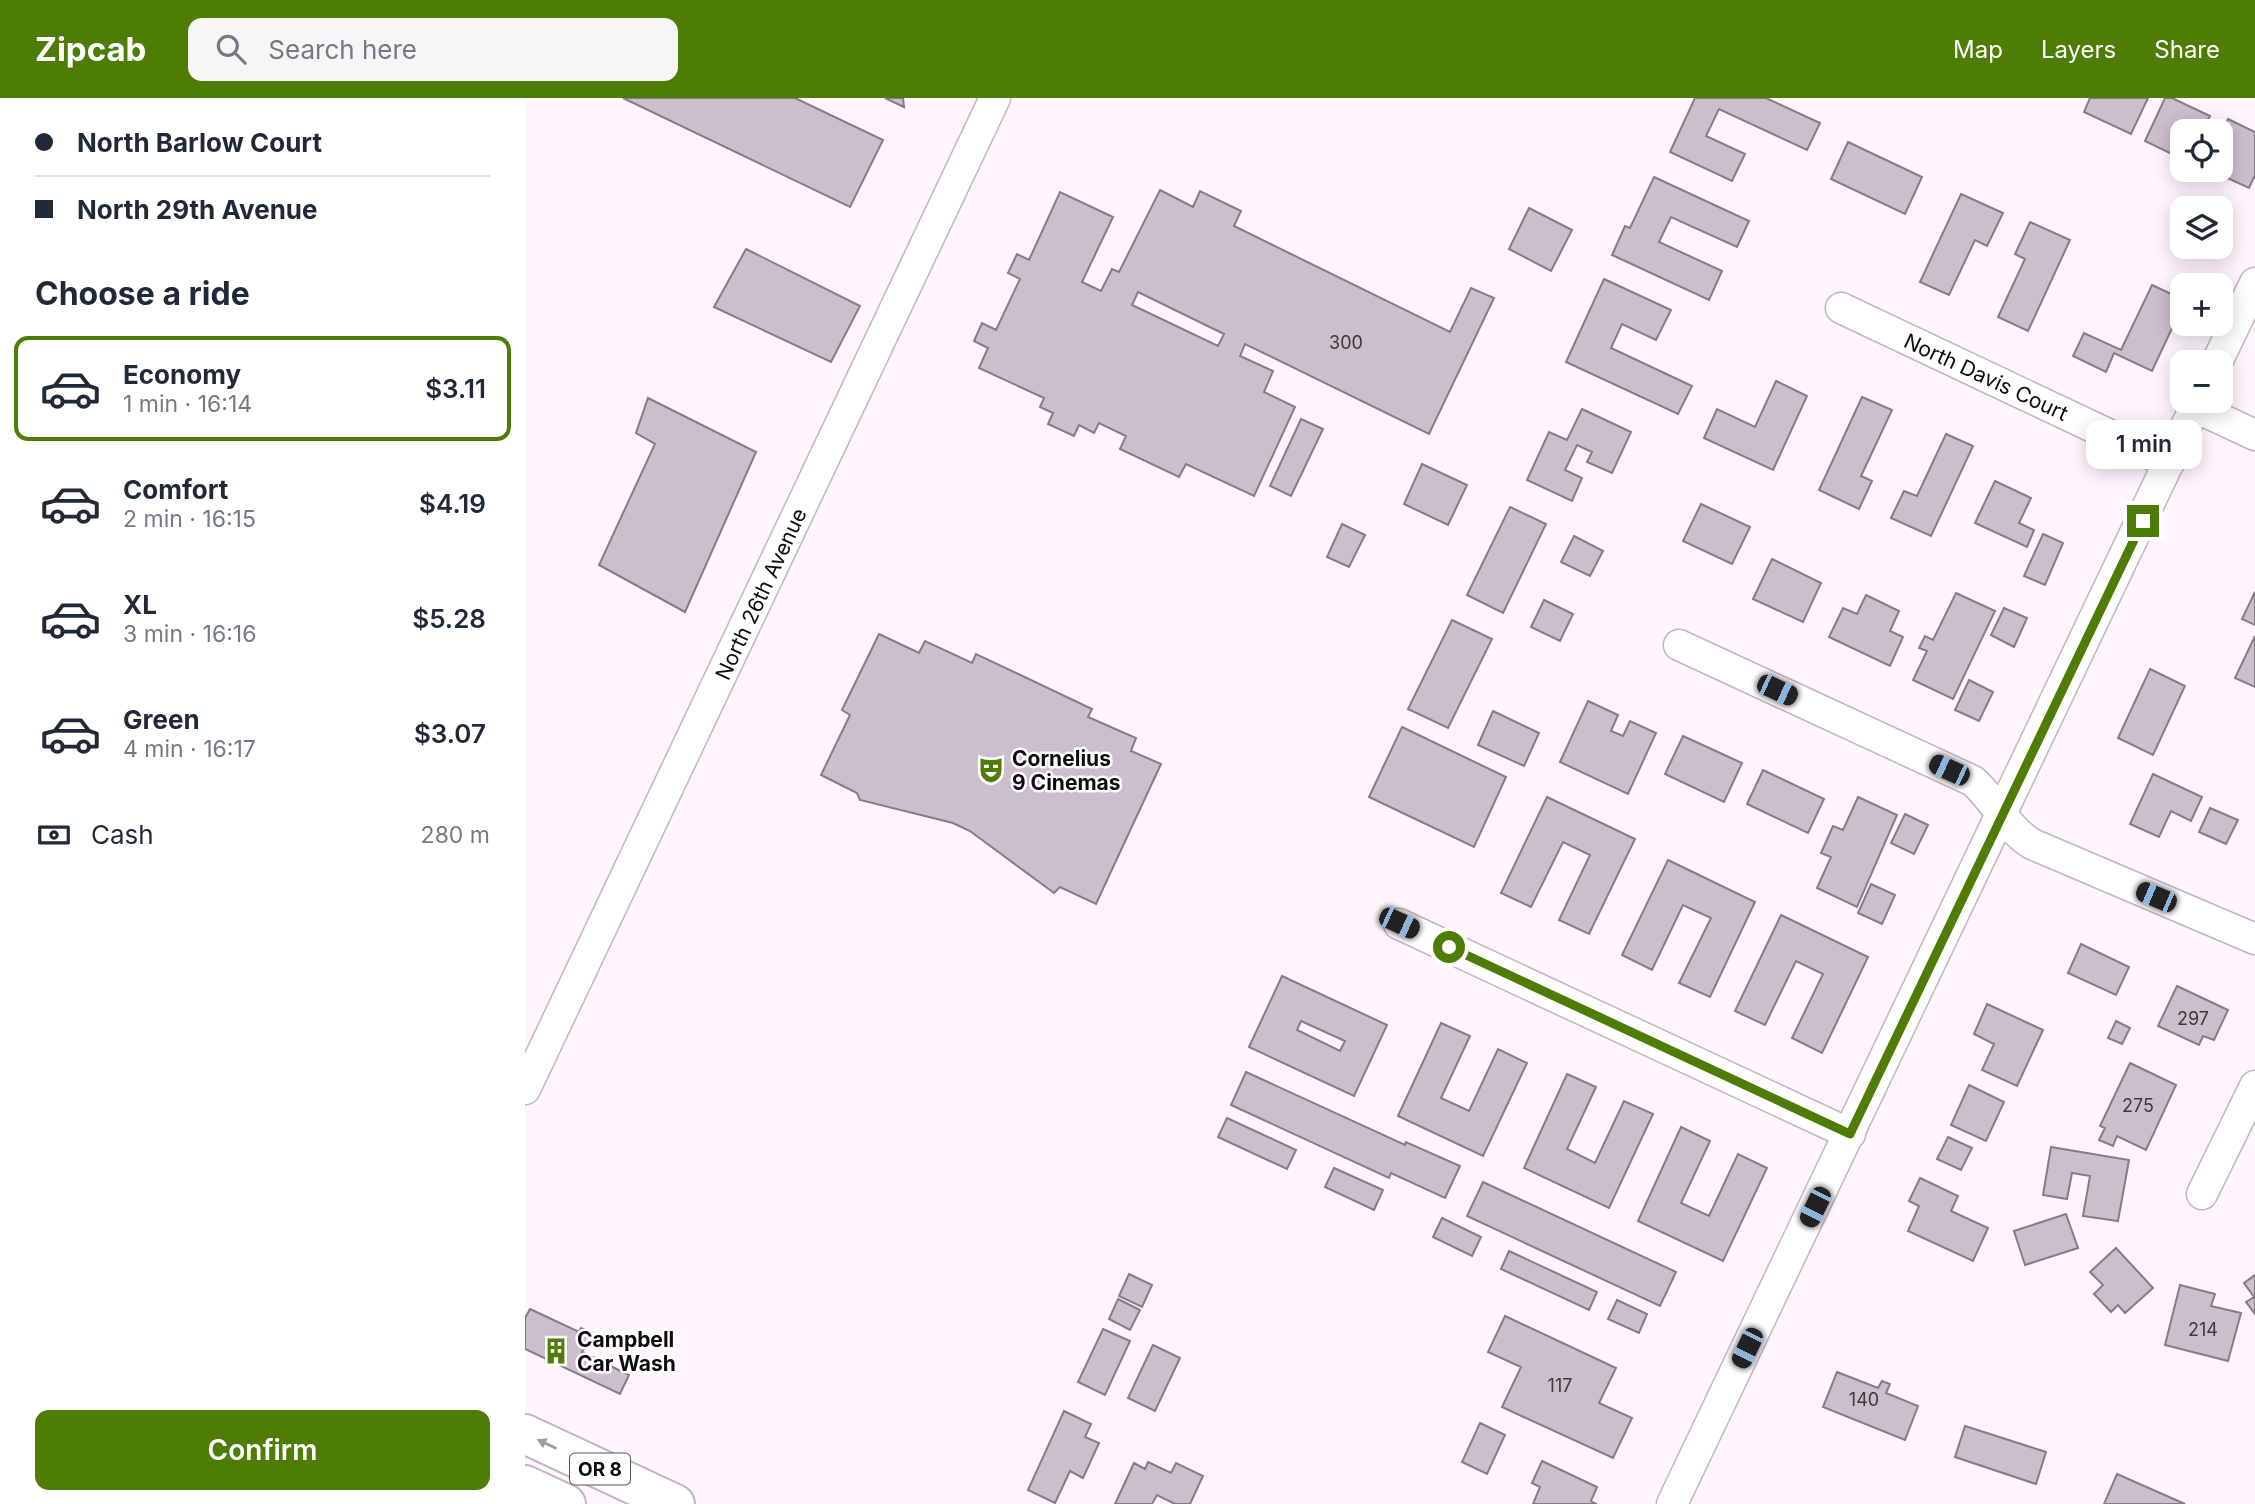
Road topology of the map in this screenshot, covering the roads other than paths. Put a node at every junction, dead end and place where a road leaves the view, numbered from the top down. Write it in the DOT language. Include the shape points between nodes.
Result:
graph roads {
  1 [pos="995,98"];
  2 [pos="2255,283"];
  3 [pos="1842,308"];
  4 [pos="2223,350"];
  5 [pos="2193,413"];
  6 [pos="2214,413"];
  7 [pos="2255,435"];
  8 [pos="2168,463"];
  9 [pos="1679,645"];
  10 [pos="2002,816"];
  11 [pos="1399,923"];
  12 [pos="2255,939"];
  13 [pos="2255,1086"];
  14 [pos="525,1089"];
  15 [pos="1850,1134"];
  16 [pos="2203,1194"];
  17 [pos="525,1434"];
  18 [pos="525,1485"];
  19 [pos="566,1504"];
  20 [pos="675,1504"];
  21 [pos="1672,1504"];
  1 -- 14 [label="street, North 26th Avenue"];
  2 -- 4 [label="street"];
  3 -- 8 [label="street, North Davis Court"];
  5 -- 8 [label="street"];
  6 -- 7 [label="street"];
  8 -- 10 [label="street"];
  9 -- 10 [label="street" via="1973,781"];
  10 -- 12 [label="street" via="2016,834 2032,844"];
  10 -- 15 [label="street"];
  11 -- 15 [label="street"];
  13 -- 16 [label="street"];
  15 -- 21 [label="street"];
  20 -- 17 [label="highway, OR 8, one-way"];
  18 -- 19 [label="highway, OR 8"];
}
